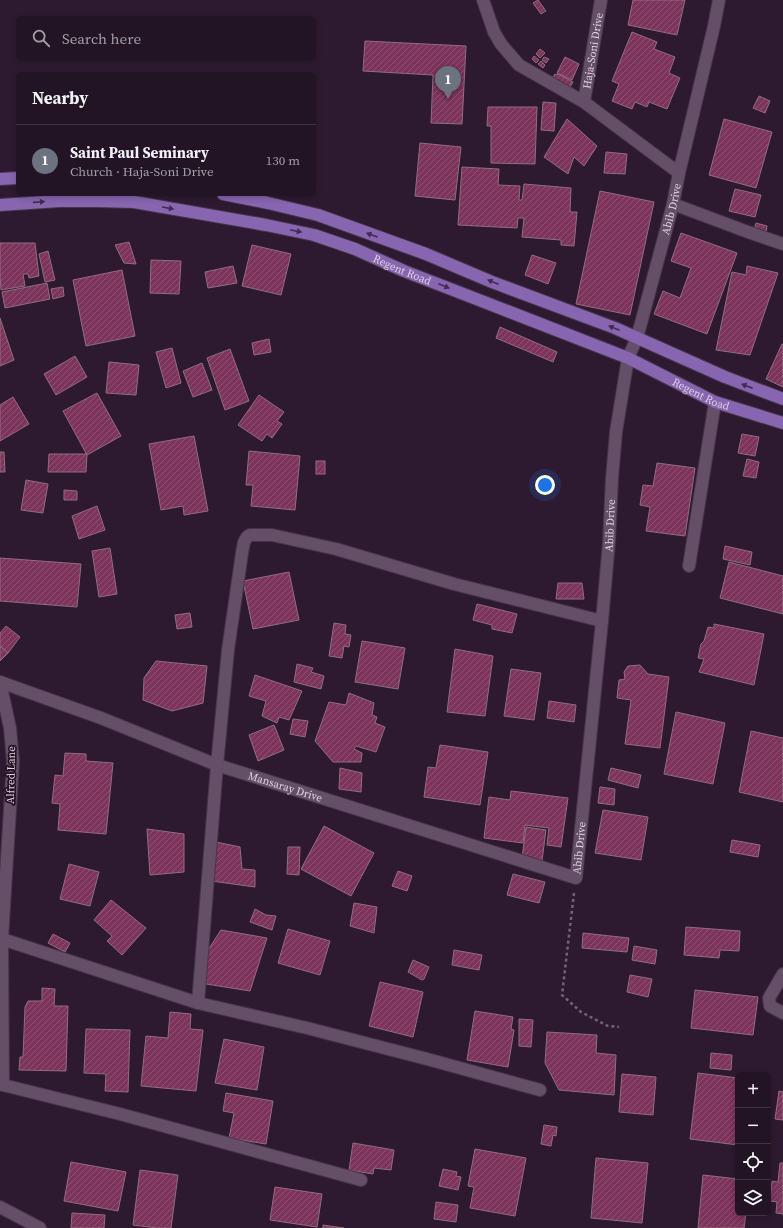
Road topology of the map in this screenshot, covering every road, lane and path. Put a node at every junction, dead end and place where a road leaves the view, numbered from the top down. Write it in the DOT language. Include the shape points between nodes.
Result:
graph roads {
  1 [pos="483,0"];
  2 [pos="601,0"];
  3 [pos="719,0"];
  4 [pos="584,102"];
  5 [pos="678,173"];
  6 [pos="16,178"];
  7 [pos="0,179"];
  8 [pos="233,196"];
  9 [pos="673,204"];
  10 [pos="0,205"];
  11 [pos="783,244"];
  12 [pos="637,338"];
  13 [pos="628,358"];
  14 [pos="783,399"];
  15 [pos="715,402"];
  16 [pos="783,423"];
  17 [pos="689,566"];
  18 [pos="602,621"];
  19 [pos="0,682"];
  20 [pos="217,765"];
  21 [pos="576,878"];
  22 [pos="2,939"];
  23 [pos="783,974"];
  24 [pos="198,1003"];
  25 [pos="783,1013"];
  26 [pos="619,1027"];
  27 [pos="2,1087"];
  28 [pos="540,1090"];
  29 [pos="361,1180"];
  30 [pos="0,1207"];
  31 [pos="40,1228"];
  1 -- 4 [label="street" via="500,44 519,65"];
  2 -- 4 [label="street, Haja-Soni Drive"];
  3 -- 5 [label="street, Abib Drive"];
  4 -- 5 [label="street"];
  5 -- 9 [label="street, Abib Drive"];
  6 -- 7 [label="main road"];
  12 -- 8 [label="main road, Regent Road, one-way" via="426,254 318,215"];
  9 -- 11 [label="street"];
  9 -- 12 [label="street, Abib Drive"];
  10 -- 13 [label="main road, Regent Road, one-way" via="98,200 134,202 314,235"];
  12 -- 13 [label="street, Abib Drive"];
  14 -- 12 [label="main road, Regent Road, one-way" via="725,377"];
  13 -- 15 [label="main road, Regent Road"];
  13 -- 18 [label="street, Abib Drive" via="616,432"];
  15 -- 16 [label="main road, Regent Road"];
  15 -- 17 [label="street"];
  18 -- 20 [label="street" via="454,584 336,549 272,535 250,535 244,542 228,650"];
  18 -- 21 [label="street, Abib Drive"];
  19 -- 20 [label="street, Mansaray Drive" via="101,718"];
  19 -- 22 [label="street, Alfred Lane" via="10,728 13,761"];
  20 -- 21 [label="street, Mansaray Drive"];
  20 -- 24 [label="street"];
  21 -- 26 [label="path, Abib Drive" via="562,995 581,1012 608,1026"];
  22 -- 24 [label="street"];
  22 -- 27 [label="street, Alfred Lane"];
  23 -- 25 [label="street" via="770,998 770,1006"];
  24 -- 28 [label="street" via="308,1028"];
  27 -- 29 [label="street" via="120,1114"];
  30 -- 31 [label="street"];
}
